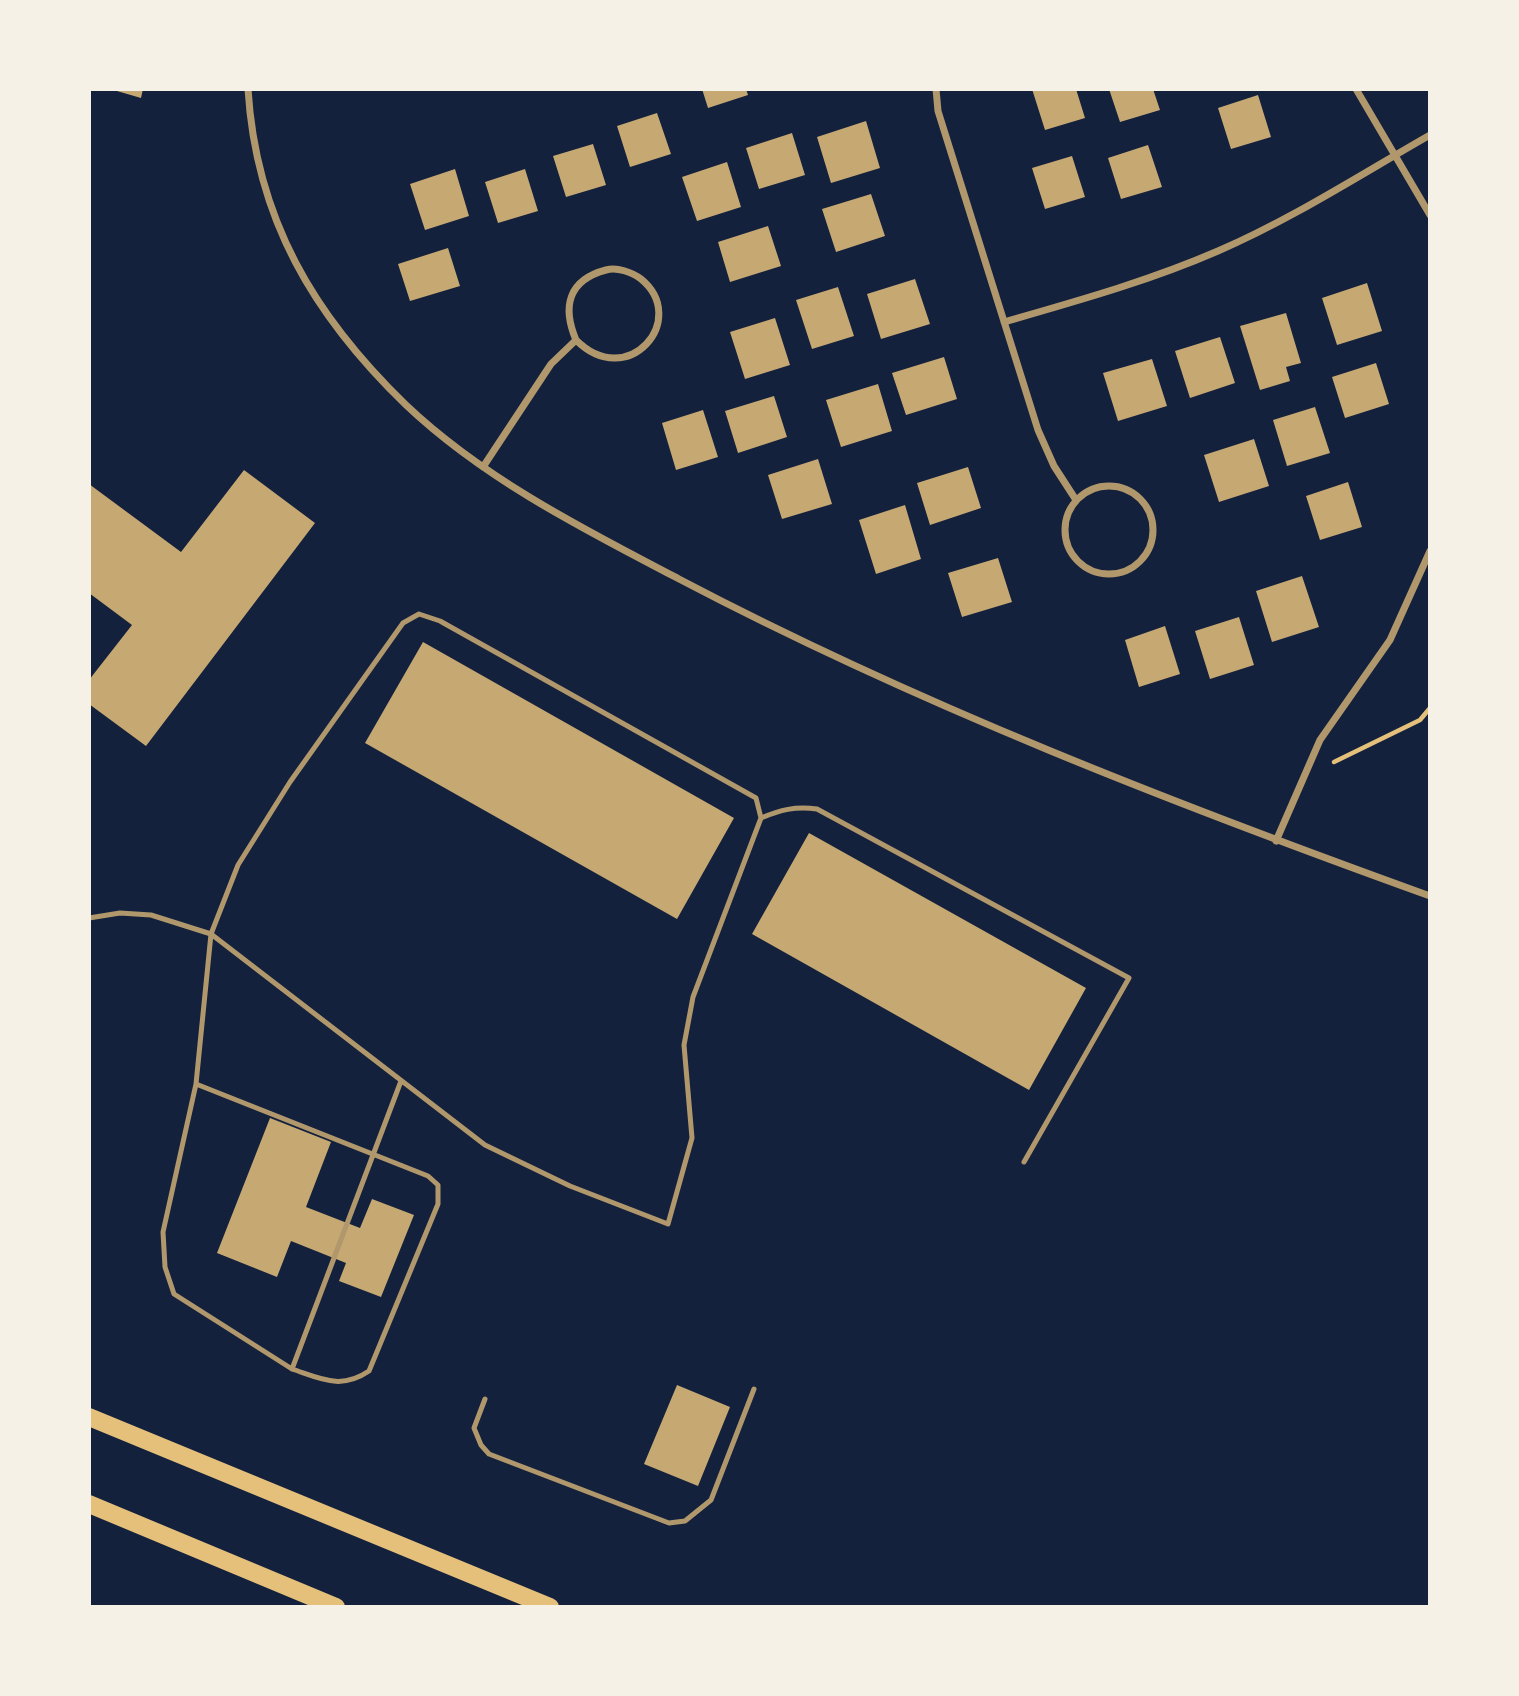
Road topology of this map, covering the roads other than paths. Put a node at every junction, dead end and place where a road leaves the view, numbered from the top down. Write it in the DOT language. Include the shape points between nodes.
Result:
graph roads {
  1 [pos="248,89"];
  2 [pos="936,89"];
  3 [pos="1356,89"];
  4 [pos="1430,135"];
  5 [pos="1396,154"];
  6 [pos="1430,215"];
  7 [pos="1004,322"];
  8 [pos="576,340"];
  9 [pos="483,467"];
  10 [pos="1076,500"];
  11 [pos="1430,551"];
  12 [pos="761,818"];
  13 [pos="1276,841"];
  14 [pos="1430,896"];
  15 [pos="89,918"];
  16 [pos="211,934"];
  17 [pos="401,1081"];
  18 [pos="196,1084"];
  19 [pos="373,1154"];
  20 [pos="1024,1162"];
  21 [pos="292,1369"];
  22 [pos="754,1389"];
  23 [pos="485,1399"];
  24 [pos="89,1417"];
  25 [pos="89,1504"];
  26 [pos="336,1607"];
  27 [pos="550,1607"];
  1 -- 9 [label="street" via="261,177 282,239 315,296 357,353 408,406"];
  2 -- 7 [label="street" via="937,111"];
  3 -- 5 [label="street"];
  4 -- 5 [label="street"];
  5 -- 6 [label="street"];
  5 -- 7 [label="street" via="1218,251 1135,284"];
  7 -- 10 [label="street" via="1038,430"];
  8 -- 8 [label="street" via="589,354 605,359 622,359 642,350 654,336 659,318 656,298 647,284 635,274 613,269 591,274 569,302 568,320"];
  8 -- 9 [label="street" via="551,364"];
  9 -- 13 [label="street" via="614,545 855,668"];
  10 -- 10 [label="street" via="1064,531 1078,562 1107,574 1126,571 1144,557 1151,543 1151,516 1143,502 1113,486 1097,487"];
  11 -- 13 [label="street" via="1390,639 1320,740"];
  12 -- 16 [label="lane" via="756,798 440,621 419,614 403,623 290,782 238,865"];
  12 -- 17 [label="lane" via="693,997 684,1045 692,1138 668,1224 509,1159"];
  12 -- 20 [label="lane" via="791,808 817,809 1129,978"];
  13 -- 14 [label="street"];
  15 -- 16 [label="lane" via="151,915"];
  16 -- 17 [label="lane"];
  16 -- 18 [label="lane"];
  17 -- 19 [label="lane"];
  18 -- 19 [label="lane"];
  18 -- 21 [label="lane" via="163,1232 164,1267 174,1294"];
  19 -- 21 [label="lane"];
  19 -- 21 [label="lane" via="428,1176 438,1185 438,1204 369,1371 354,1381 335,1382"];
  22 -- 23 [label="lane" via="711,1500 685,1521 669,1522 489,1454 474,1429"];
  24 -- 27 [label="main road"];
  25 -- 26 [label="main road"];
}
